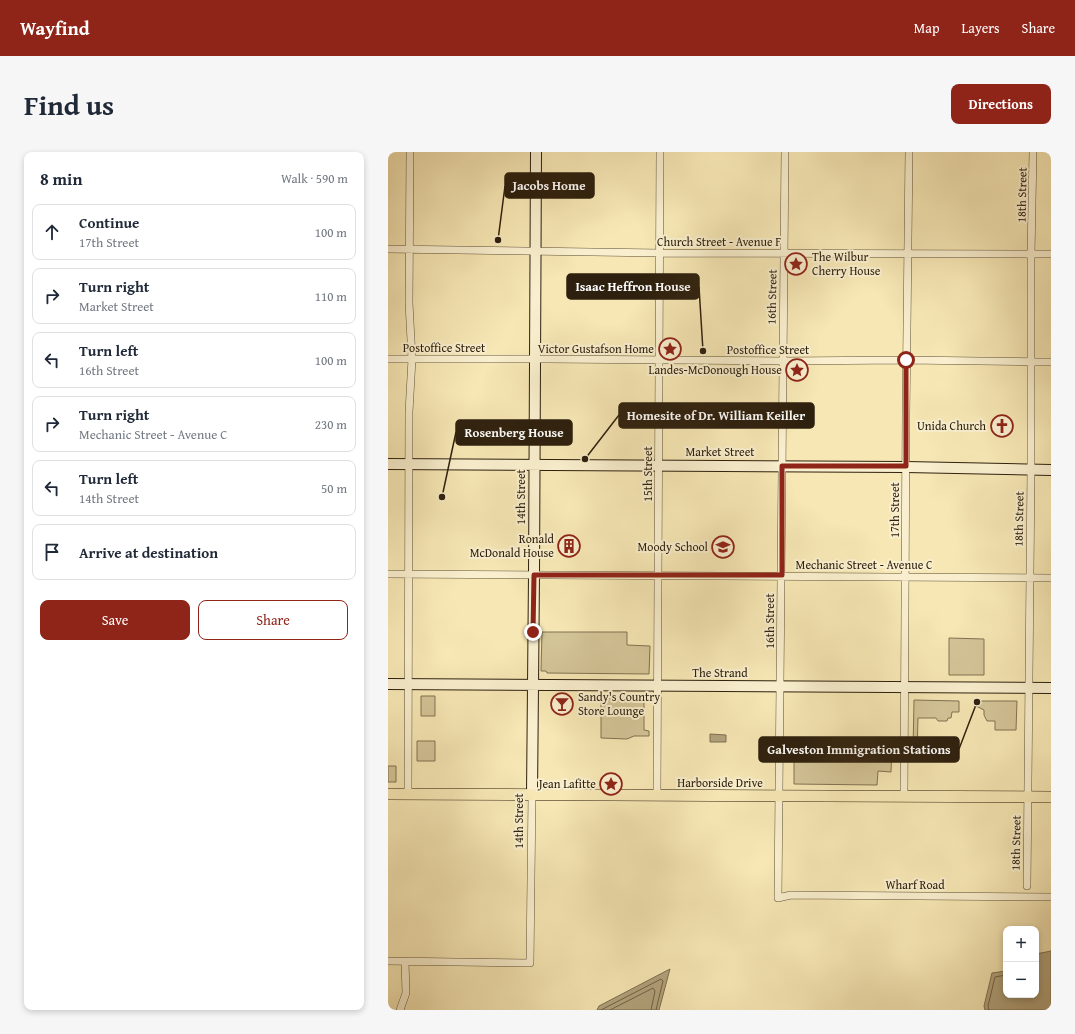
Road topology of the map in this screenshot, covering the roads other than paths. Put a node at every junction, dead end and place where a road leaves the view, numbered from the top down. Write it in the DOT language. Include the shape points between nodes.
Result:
graph roads {
  1 [pos="410,152"];
  2 [pos="536,152"];
  3 [pos="660,152"];
  4 [pos="785,152"];
  5 [pos="909,152"];
  6 [pos="1033,152"];
  7 [pos="388,250"];
  8 [pos="410,250"];
  9 [pos="535,251"];
  10 [pos="660,253"];
  11 [pos="784,253"];
  12 [pos="908,253"];
  13 [pos="1031,254"];
  14 [pos="1051,254"];
  15 [pos="388,359"];
  16 [pos="412,359"];
  17 [pos="535,359"];
  18 [pos="658,359"];
  19 [pos="906,360"];
  20 [pos="783,361"];
  21 [pos="1032,362"];
  22 [pos="1051,362"];
  23 [pos="388,464"];
  24 [pos="408,464"];
  25 [pos="534,464"];
  26 [pos="659,465"];
  27 [pos="782,466"];
  28 [pos="906,466"];
  29 [pos="1031,470"];
  30 [pos="1051,470"];
  31 [pos="388,574"];
  32 [pos="408,574"];
  33 [pos="534,575"];
  34 [pos="782,575"];
  35 [pos="658,576"];
  36 [pos="906,576"];
  37 [pos="1030,577"];
  38 [pos="1051,578"];
  39 [pos="388,684"];
  40 [pos="408,684"];
  41 [pos="533,684"];
  42 [pos="658,686"];
  43 [pos="781,686"];
  44 [pos="905,687"];
  45 [pos="1029,688"];
  46 [pos="1051,688"];
  47 [pos="388,794"];
  48 [pos="408,794"];
  49 [pos="532,795"];
  50 [pos="657,795"];
  51 [pos="779,796"];
  52 [pos="904,797"];
  53 [pos="1028,797"];
  54 [pos="1051,797"];
  55 [pos="1027,886"];
  56 [pos="1051,897"];
  57 [pos="778,898"];
  58 [pos="388,961"];
  59 [pos="405,961"];
  60 [pos="400,1010"];
  1 -- 8 [label="street"];
  2 -- 9 [label="main road, 14th Street"];
  3 -- 10 [label="street, 15th Street"];
  4 -- 11 [label="street, 16th Street"];
  5 -- 12 [label="street, 17th Street"];
  6 -- 13 [label="street, 18th Street"];
  7 -- 8 [label="street, Church Street - Avenue F"];
  8 -- 9 [label="street, Church Street - Avenue F"];
  8 -- 16 [label="street"];
  9 -- 10 [label="street, Church Street - Avenue F"];
  9 -- 17 [label="main road, 14th Street"];
  10 -- 11 [label="street, Church Street - Avenue F"];
  10 -- 18 [label="street, 15th Street"];
  11 -- 12 [label="street, Church Street - Avenue F"];
  11 -- 20 [label="street, 16th Street"];
  12 -- 13 [label="street, Church Street - Avenue F"];
  12 -- 19 [label="street, 17th Street"];
  13 -- 14 [label="street, Church Street - Avenue F"];
  13 -- 21 [label="street, 18th Street"];
  15 -- 16 [label="street, Postoffice Street"];
  16 -- 17 [label="street, Postoffice Street"];
  16 -- 24 [label="street"];
  17 -- 18 [label="street, Postoffice Street"];
  17 -- 25 [label="main road, 14th Street"];
  18 -- 20 [label="street, Postoffice Street"];
  18 -- 26 [label="street, 15th Street"];
  19 -- 20 [label="street, Postoffice Street"];
  19 -- 21 [label="street, Postoffice Street"];
  19 -- 28 [label="street, 17th Street"];
  20 -- 27 [label="street, 16th Street"];
  21 -- 22 [label="street, Postoffice Street"];
  21 -- 29 [label="street, 18th Street"];
  23 -- 24 [label="main road, Market Street"];
  24 -- 25 [label="main road, Market Street"];
  24 -- 32 [label="street"];
  25 -- 26 [label="main road, Market Street"];
  25 -- 33 [label="main road, 14th Street"];
  26 -- 27 [label="main road, Market Street"];
  26 -- 35 [label="street, 15th Street"];
  27 -- 28 [label="main road, Market Street"];
  27 -- 34 [label="street, 16th Street"];
  28 -- 29 [label="main road, Market Street"];
  28 -- 36 [label="street, 17th Street"];
  29 -- 30 [label="main road, Market Street"];
  29 -- 37 [label="street, 18th Street"];
  31 -- 32 [label="street, Mechanic Street - Avenue C"];
  32 -- 33 [label="street, Mechanic Street - Avenue C"];
  32 -- 40 [label="street"];
  33 -- 35 [label="street, Mechanic Street - Avenue C"];
  33 -- 41 [label="main road, 14th Street"];
  34 -- 35 [label="street, Mechanic Street - Avenue C"];
  34 -- 36 [label="street, Mechanic Street - Avenue C"];
  34 -- 43 [label="street, 16th Street"];
  35 -- 42 [label="street, 15th Street"];
  36 -- 37 [label="street, Mechanic Street - Avenue C"];
  36 -- 44 [label="street, 17th Street"];
  37 -- 38 [label="street, Mechanic Street - Avenue C"];
  37 -- 45 [label="street, 18th Street"];
  39 -- 40 [label="main road, The Strand"];
  40 -- 41 [label="main road, The Strand"];
  40 -- 48 [label="street"];
  41 -- 42 [label="main road, The Strand"];
  41 -- 49 [label="main road, 14th Street"];
  42 -- 43 [label="main road, The Strand"];
  42 -- 50 [label="street, 15th Street"];
  43 -- 44 [label="main road, The Strand"];
  43 -- 51 [label="street, 16th Street"];
  44 -- 45 [label="main road, The Strand"];
  44 -- 52 [label="street, 17th Street"];
  45 -- 46 [label="main road, The Strand"];
  45 -- 53 [label="street, 18th Street"];
  47 -- 48 [label="main road, Harborside Drive"];
  48 -- 49 [label="main road, Harborside Drive"];
  49 -- 50 [label="main road, Harborside Drive"];
  49 -- 59 [label="street, 14th Street" via="530,963"];
  50 -- 51 [label="main road, Harborside Drive"];
  51 -- 52 [label="main road, Harborside Drive"];
  51 -- 57 [label="street, 16th Street"];
  52 -- 53 [label="main road, Harborside Drive"];
  53 -- 54 [label="main road, Harborside Drive"];
  53 -- 55 [label="street, 18th Street"];
  56 -- 57 [label="street, Wharf Road" via="791,895"];
  58 -- 59 [label="street"];
  59 -- 60 [label="street" via="406,993"];
}
